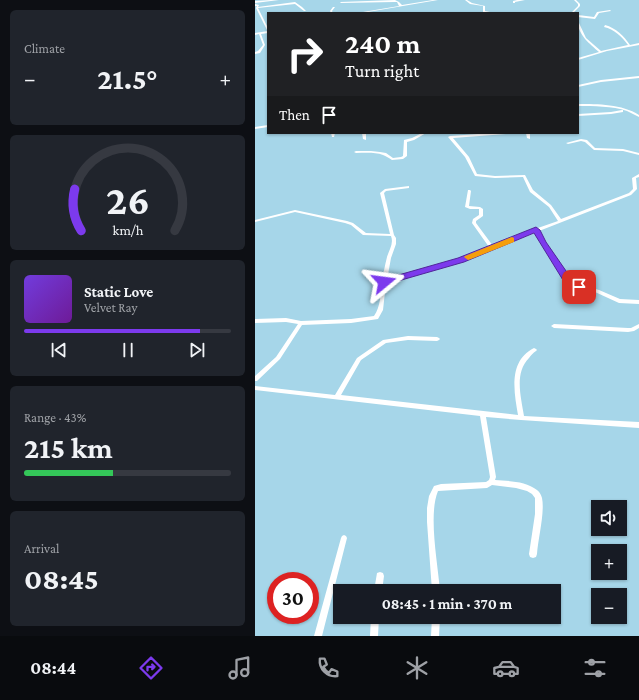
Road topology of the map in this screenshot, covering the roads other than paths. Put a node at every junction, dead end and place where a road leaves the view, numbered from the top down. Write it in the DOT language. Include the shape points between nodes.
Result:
graph roads {
  1 [pos="278,0"];
  2 [pos="411,0"];
  3 [pos="437,0"];
  4 [pos="466,0"];
  5 [pos="524,0"];
  6 [pos="575,0"];
  7 [pos="341,2"];
  8 [pos="255,3"];
  9 [pos="514,3"];
  10 [pos="415,4"];
  11 [pos="401,6"];
  12 [pos="334,7"];
  13 [pos="257,8"];
  14 [pos="389,8"];
  15 [pos="305,11"];
  16 [pos="392,11"];
  17 [pos="610,11"];
  18 [pos="332,12"];
  19 [pos="364,12"];
  20 [pos="482,12"];
  21 [pos="573,12"];
  22 [pos="579,16"];
  23 [pos="579,25"];
  24 [pos="605,26"];
  25 [pos="267,29"];
  26 [pos="267,31"];
  27 [pos="255,34"];
  28 [pos="260,34"];
  29 [pos="639,44"];
  30 [pos="630,46"];
  31 [pos="601,52"];
  32 [pos="255,53"];
  33 [pos="579,58"];
  34 [pos="639,77"];
  35 [pos="579,86"];
  36 [pos="579,105"];
  37 [pos="627,110"];
  38 [pos="579,115"];
  39 [pos="639,116"];
  40 [pos="267,126"];
  41 [pos="255,128"];
  42 [pos="364,134"];
  43 [pos="422,134"];
  44 [pos="492,134"];
  45 [pos="528,134"];
  46 [pos="529,138"];
  47 [pos="365,139"];
  48 [pos="568,144"];
  49 [pos="356,152"];
  50 [pos="639,154"];
  51 [pos="639,175"];
  52 [pos="408,187"];
  53 [pos="469,191"];
  54 [pos="255,221"];
  55 [pos="560,221"];
  56 [pos="536,230"];
  57 [pos="392,235"];
  58 [pos="492,248"];
  59 [pos="384,282"];
  60 [pos="639,302"];
  61 [pos="255,321"];
  62 [pos="301,323"];
  63 [pos="553,326"];
  64 [pos="639,326"];
  65 [pos="437,339"];
  66 [pos="534,350"];
  67 [pos="255,379"];
  68 [pos="255,388"];
  69 [pos="337,397"];
  70 [pos="483,414"];
  71 [pos="521,418"];
  72 [pos="639,425"];
  73 [pos="491,482"];
  74 [pos="343,538"];
  75 [pos="533,554"];
  76 [pos="380,576"];
  77 [pos="379,584"];
  78 [pos="435,584"];
  79 [pos="375,624"];
  80 [pos="436,624"];
  81 [pos="319,636"];
  82 [pos="374,636"];
  83 [pos="435,636"];
  1 -- 8 [label="street"];
  2 -- 10 [label="street"];
  3 -- 10 [label="street"];
  4 -- 20 [label="street" via="471,4 483,6"];
  5 -- 9 [label="street"];
  6 -- 21 [label="street" via="579,6"];
  7 -- 11 [label="street" via="395,1"];
  8 -- 13 [label="street" via="258,5"];
  10 -- 11 [label="street"];
  11 -- 14 [label="street"];
  12 -- 18 [label="street"];
  13 -- 15 [label="street" via="295,4"];
  13 -- 25 [label="street"];
  14 -- 16 [label="street"];
  14 -- 19 [label="street"];
  17 -- 22 [label="street" via="598,12 595,18"];
  23 -- 31 [label="street" via="585,38"];
  24 -- 30 [label="street" via="612,28"];
  26 -- 28 [label="street"];
  27 -- 28 [label="street"];
  28 -- 32 [label="street" via="264,45"];
  29 -- 30 [label="street"];
  30 -- 31 [label="street"];
  31 -- 33 [label="street"];
  34 -- 35 [label="street"];
  36 -- 37 [label="street"];
  37 -- 38 [label="street"];
  37 -- 39 [label="street"];
  40 -- 41 [label="street"];
  42 -- 47 [label="street"];
  43 -- 49 [label="street" via="405,141 405,156 402,158 393,158 385,153"];
  44 -- 55 [label="street" via="450,137 467,157 476,175 524,176 531,191 550,206"];
  45 -- 46 [label="street"];
  48 -- 50 [label="street" via="583,140 594,149 623,150"];
  51 -- 55 [label="street" via="634,178 635,189 632,193"];
  52 -- 57 [label="street" via="385,190 382,193"];
  53 -- 58 [label="street" via="468,207 481,209 481,216 473,223"];
  54 -- 57 [label="street" via="295,211 346,222 365,234"];
  55 -- 56 [label="street"];
  56 -- 58 [label="street"];
  56 -- 60 [label="street" via="569,283 619,301"];
  57 -- 59 [label="street" via="394,244"];
  58 -- 59 [label="street" via="461,260"];
  59 -- 62 [label="street" via="381,310 376,318"];
  61 -- 62 [label="street" via="286,320"];
  62 -- 67 [label="street" via="278,358"];
  63 -- 64 [label="street" via="629,330"];
  65 -- 69 [label="street" via="408,338 385,341 359,359"];
  66 -- 71 [label="street" via="524,358 517,373"];
  68 -- 69 [label="street"];
  69 -- 70 [label="street"];
  70 -- 71 [label="street"];
  70 -- 73 [label="street" via="493,478"];
  71 -- 72 [label="street"];
  73 -- 75 [label="street" via="516,485 534,492 539,498"];
  73 -- 78 [label="street" via="487,485 441,487 433,492 430,517"];
  74 -- 81 [label="street"];
  76 -- 77 [label="street"];
  79 -- 82 [label="street"];
  80 -- 83 [label="street"];
}
